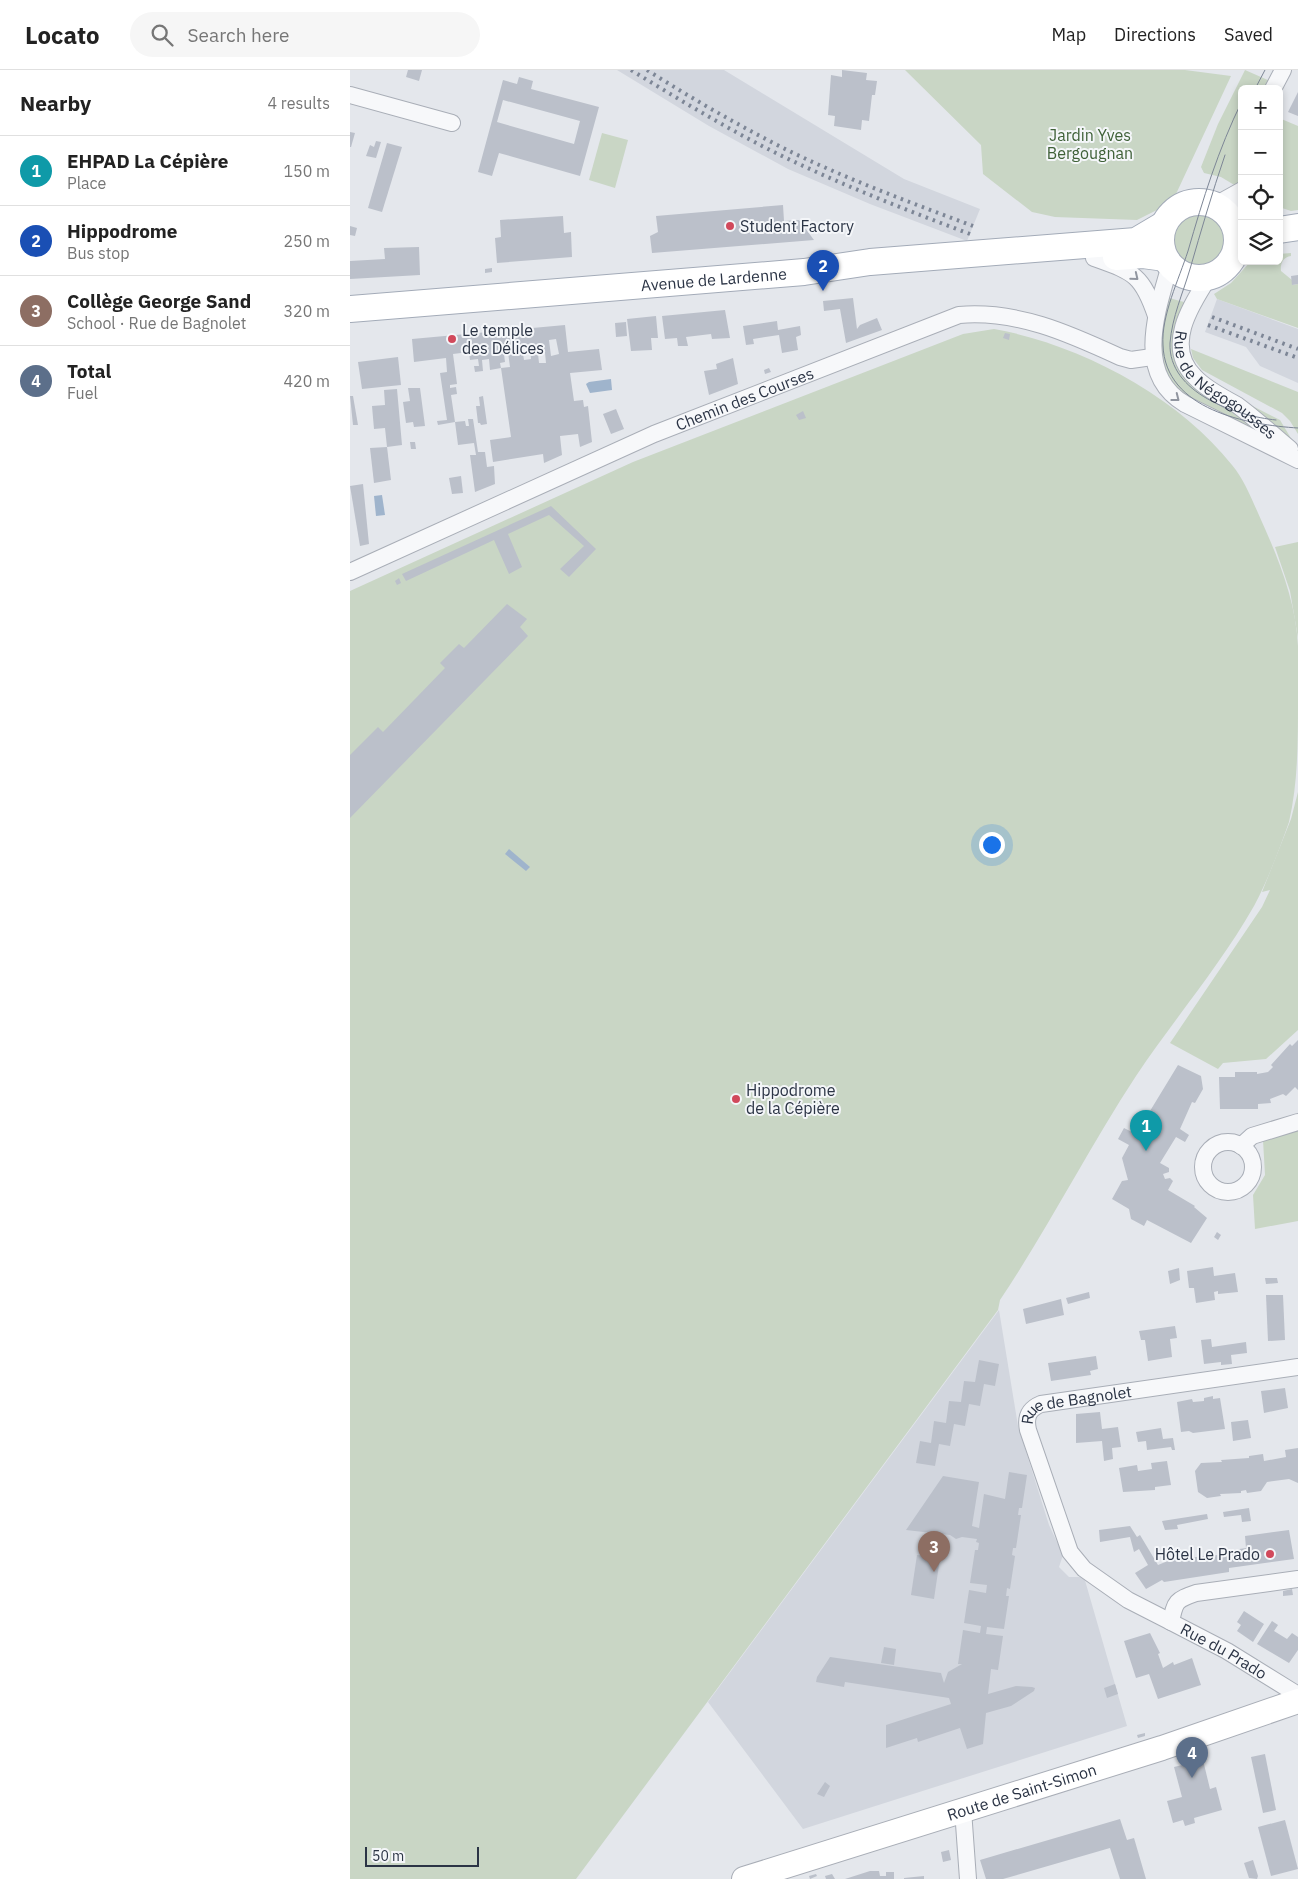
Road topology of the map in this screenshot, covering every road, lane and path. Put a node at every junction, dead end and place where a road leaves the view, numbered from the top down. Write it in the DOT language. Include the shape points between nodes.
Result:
graph roads {
  1 [pos="1283,70"];
  2 [pos="1275,85"];
  3 [pos="350,95"];
  4 [pos="452,123"];
  5 [pos="1238,210"];
  6 [pos="1283,222"];
  7 [pos="1164,225"];
  8 [pos="1235,225"];
  9 [pos="1298,226"];
  10 [pos="1283,229"];
  11 [pos="1298,241"];
  12 [pos="1283,242"];
  13 [pos="1094,258"];
  14 [pos="1167,262"];
  15 [pos="1209,277"];
  16 [pos="350,309"];
  17 [pos="1156,316"];
  18 [pos="350,319"];
  19 [pos="1152,357"];
  20 [pos="1298,455"];
  21 [pos="1298,460"];
  22 [pos="350,572"];
  23 [pos="1298,1122"];
  24 [pos="1241,1146"];
  25 [pos="1298,1367"];
  26 [pos="1298,1579"];
  27 [pos="1171,1622"];
  28 [pos="1298,1694"];
  29 [pos="1298,1702"];
  30 [pos="963,1810"];
  31 [pos="752,1878"];
  32 [pos="968,1879"];
  1 -- 2 [label="street"];
  3 -- 4 [label="street"];
  5 -- 8 [label="street"];
  6 -- 9 [label="street"];
  7 -- 8 [label="main road" via="1180,206 1202,202"];
  7 -- 14 [label="main road" via="1161,246"];
  7 -- 16 [label="main road, Avenue de Lardenne" via="1136,241 870,262 750,277"];
  8 -- 15 [label="main road" via="1223,270"];
  9 -- 10 [label="main road"];
  11 -- 12 [label="main road"];
  13 -- 14 [label="main road, Avenue de Lardenne" via="1143,255"];
  13 -- 17 [label="street, Rue de Négogousses, one-way" via="1138,278 1146,288"];
  13 -- 18 [label="main road, Avenue de Lardenne"];
  14 -- 15 [label="main road" via="1188,277"];
  14 -- 17 [label="street, Rue de Négogousses"];
  15 -- 20 [label="street, Rue de Négogousses" via="1183,328 1180,349 1184,361 1196,378 1251,415"];
  17 -- 19 [label="street, Rue de Négogousses"];
  19 -- 21 [label="street, Rue de Négogousses, one-way" via="1173,397"];
  19 -- 22 [label="street, Chemin des Courses" via="1131,360 1120,357 1058,329 1004,315 959,315 654,434"];
  23 -- 24 [label="street" via="1252,1136"];
  25 -- 27 [label="street, Rue de Bagnolet" via="1041,1404 1028,1414 1028,1430 1070,1552 1084,1570 1128,1600"];
  26 -- 27 [label="street, Rue du Prado" via="1196,1593 1175,1604"];
  27 -- 28 [label="street, Rue du Prado"];
  29 -- 30 [label="main road, Route de Saint-Simon"];
  30 -- 31 [label="main road, Route de Saint-Simon"];
  30 -- 32 [label="street"];
}
